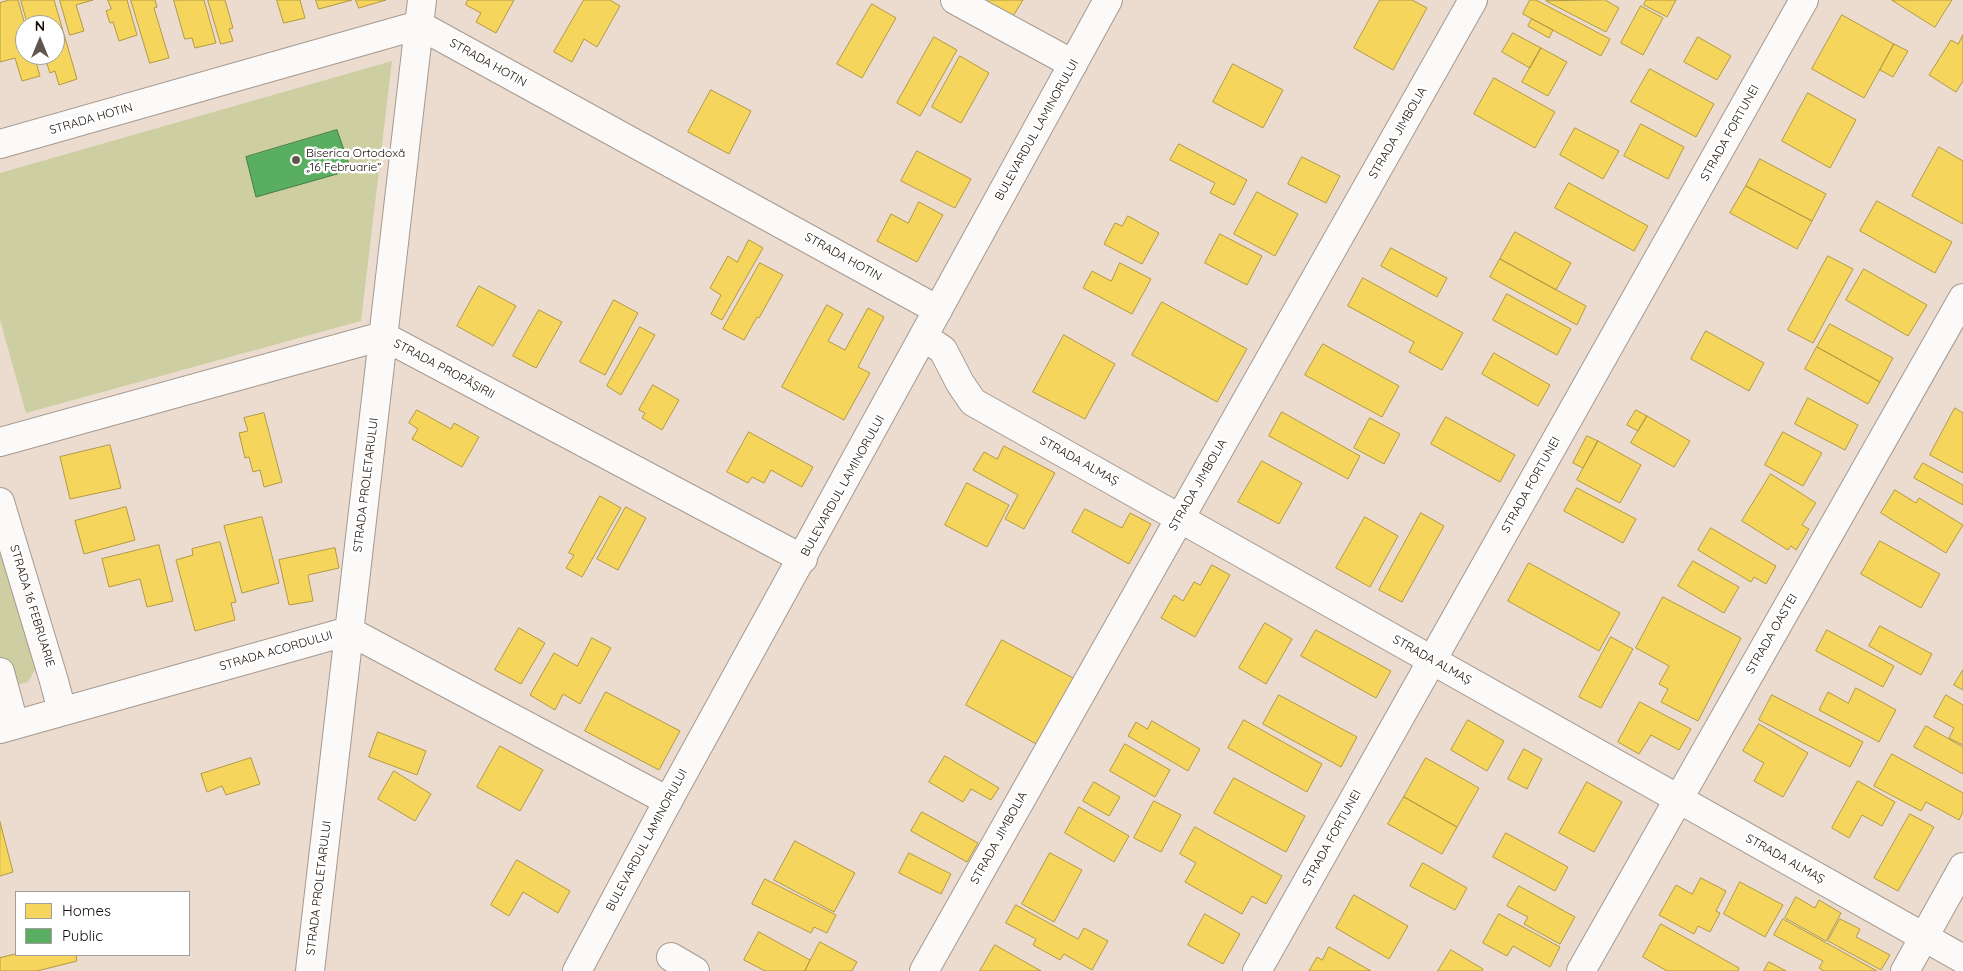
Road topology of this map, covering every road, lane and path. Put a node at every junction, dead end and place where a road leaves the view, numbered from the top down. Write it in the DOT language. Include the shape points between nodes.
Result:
graph roads {
  1 [pos="955,0"];
  2 [pos="1108,0"];
  3 [pos="1473,0"];
  4 [pos="1804,0"];
  5 [pos="420,12"];
  6 [pos="1073,64"];
  7 [pos="0,144"];
  8 [pos="1963,298"];
  9 [pos="938,310"];
  10 [pos="383,336"];
  11 [pos="924,337"];
  12 [pos="0,442"];
  13 [pos="0,502"];
  14 [pos="1180,518"];
  15 [pos="803,559"];
  16 [pos="349,631"];
  17 [pos="1432,660"];
  18 [pos="0,672"];
  19 [pos="62,711"];
  20 [pos="7,727"];
  21 [pos="1679,799"];
  22 [pos="668,801"];
  23 [pos="1963,867"];
  24 [pos="1924,937"];
  25 [pos="671,957"];
  26 [pos="1963,959"];
  27 [pos="310,971"];
  28 [pos="577,971"];
  29 [pos="695,971"];
  30 [pos="924,971"];
  31 [pos="1257,971"];
  32 [pos="1582,971"];
  33 [pos="1905,971"];
  1 -- 6 [label="street"];
  2 -- 6 [label="street, BULEVARDUL LAMINORULUI"];
  3 -- 14 [label="street, STRADA JIMBOLIA"];
  4 -- 17 [label="street, STRADA FORTUNEI"];
  5 -- 7 [label="street, STRADA HOTIN"];
  5 -- 9 [label="street, STRADA HOTIN"];
  5 -- 10 [label="street, STRADA PROLETARULUI"];
  6 -- 9 [label="street, BULEVARDUL LAMINORULUI"];
  8 -- 21 [label="street, STRADA OASTEI"];
  9 -- 11 [label="street, BULEVARDUL LAMINORULUI"];
  10 -- 12 [label="street, STRADA PROPĂȘIRII"];
  10 -- 15 [label="street, STRADA PROPĂȘIRII"];
  10 -- 16 [label="street, STRADA PROLETARULUI"];
  11 -- 14 [label="street, STRADA ALMAȘ" via="943,350 974,402"];
  11 -- 15 [label="street, BULEVARDUL LAMINORULUI"];
  13 -- 19 [label="street, STRADA 16 FEBRUARIE"];
  14 -- 17 [label="street, STRADA ALMAȘ"];
  14 -- 30 [label="street, STRADA JIMBOLIA"];
  15 -- 22 [label="street, BULEVARDUL LAMINORULUI"];
  16 -- 19 [label="street, STRADA ACORDULUI"];
  16 -- 22 [label="street, STRADA ACORDULUI"];
  16 -- 27 [label="street, STRADA PROLETARULUI"];
  17 -- 21 [label="street, STRADA ALMAȘ"];
  17 -- 31 [label="street, STRADA FORTUNEI"];
  18 -- 20 [label="street"];
  19 -- 20 [label="street, STRADA ACORDULUI"];
  21 -- 24 [label="street, STRADA ALMAȘ"];
  21 -- 32 [label="street, STRADA OASTEI"];
  22 -- 28 [label="street, BULEVARDUL LAMINORULUI"];
  23 -- 24 [label="street"];
  24 -- 26 [label="street, STRADA ALMAȘ"];
  24 -- 33 [label="street"];
  25 -- 29 [label="street"];
}
